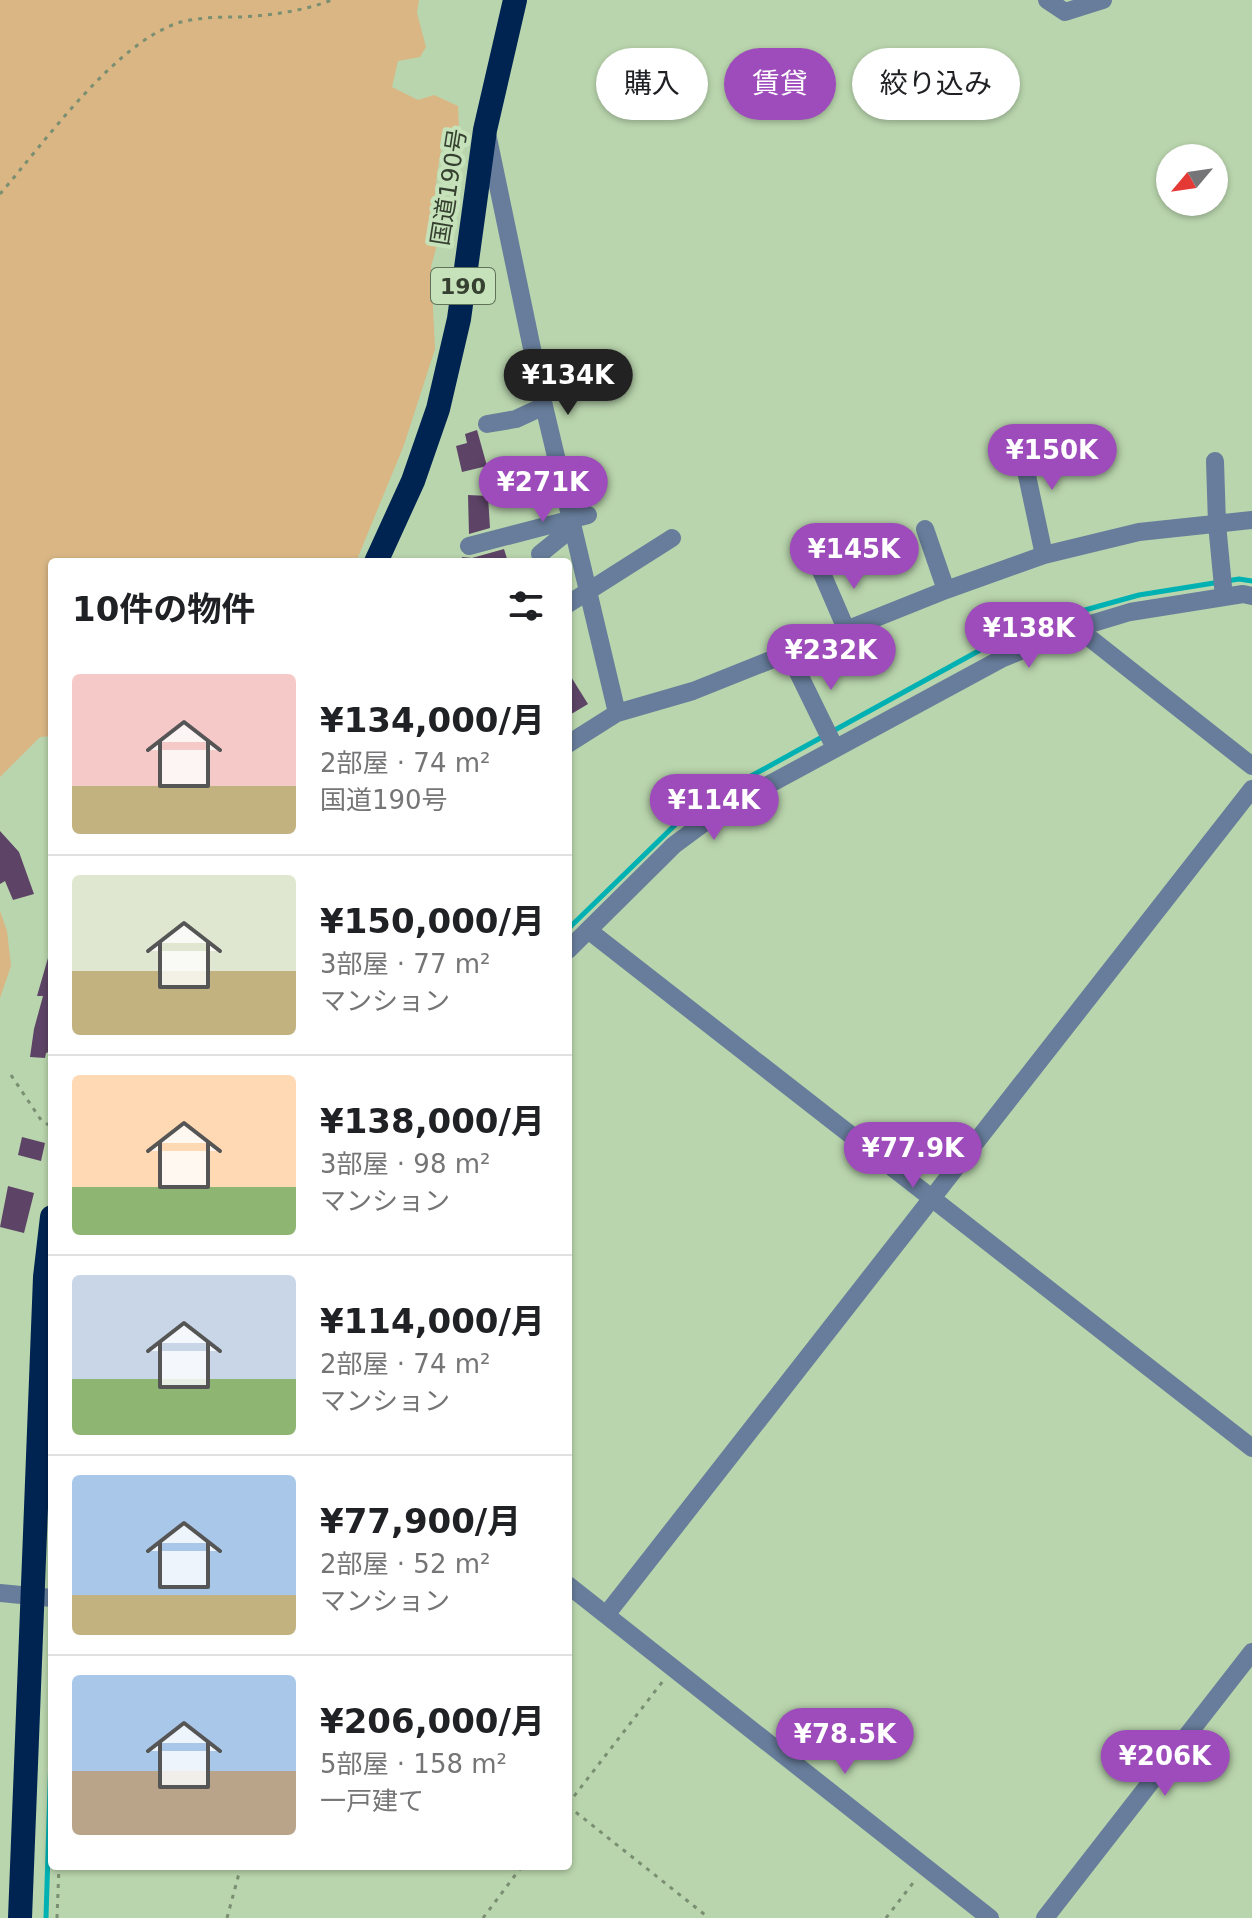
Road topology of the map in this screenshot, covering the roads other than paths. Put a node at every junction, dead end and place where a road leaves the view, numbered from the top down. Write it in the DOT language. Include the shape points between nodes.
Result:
graph roads {
  1 [pos="515,0"];
  2 [pos="1047,0"];
  3 [pos="1103,0"];
  4 [pos="485,130"];
  5 [pos="544,406"];
  6 [pos="487,424"];
  7 [pos="1019,438"];
  8 [pos="1215,461"];
  9 [pos="1252,520"];
  10 [pos="577,521"];
  11 [pos="1217,524"];
  12 [pos="925,529"];
  13 [pos="672,538"];
  14 [pos="469,546"];
  15 [pos="540,554"];
  16 [pos="1044,555"];
  17 [pos="378,558"];
  18 [pos="821,571"];
  19 [pos="590,590"];
  20 [pos="946,590"];
  21 [pos="1252,596"];
  22 [pos="1224,597"];
  23 [pos="572,601"];
  24 [pos="1077,628"];
  25 [pos="846,629"];
  26 [pos="789,654"];
  27 [pos="617,713"];
  28 [pos="572,741"];
  29 [pos="835,748"];
  30 [pos="1252,766"];
  31 [pos="1252,789"];
  32 [pos="588,930"];
  33 [pos="572,946"];
  34 [pos="933,1199"];
  35 [pos="48,1251"];
  36 [pos="48,1414"];
  37 [pos="40,1429"];
  38 [pos="1252,1448"];
  39 [pos="572,1588"];
  40 [pos="0,1593"];
  41 [pos="42,1597"];
  42 [pos="606,1615"];
  43 [pos="1252,1652"];
  44 [pos="20,1918"];
  45 [pos="990,1918"];
  46 [pos="1045,1918"];
  1 -- 4 [label="highway, 国道190号 / 190"];
  2 -- 3 [label="street" via="1065,12"];
  4 -- 5 [label="street"];
  4 -- 17 [label="highway, 国道190号 / 190" via="459,319 438,409"];
  5 -- 6 [label="street"];
  5 -- 10 [label="street"];
  7 -- 16 [label="street"];
  8 -- 11 [label="street"];
  9 -- 11 [label="street"];
  10 -- 14 [label="street"];
  10 -- 15 [label="street"];
  10 -- 19 [label="street"];
  11 -- 16 [label="street" via="1139,532"];
  11 -- 22 [label="street"];
  12 -- 20 [label="street"];
  13 -- 19 [label="street"];
  16 -- 20 [label="street"];
  18 -- 25 [label="street"];
  19 -- 23 [label="street"];
  19 -- 27 [label="street"];
  20 -- 25 [label="street"];
  21 -- 22 [label="street"];
  22 -- 24 [label="street" via="1130,612"];
  24 -- 29 [label="street" via="1001,659"];
  24 -- 30 [label="street"];
  25 -- 26 [label="street"];
  26 -- 27 [label="street"];
  26 -- 29 [label="street"];
  27 -- 28 [label="street"];
  29 -- 32 [label="street" via="720,811"];
  31 -- 34 [label="street"];
  32 -- 33 [label="street"];
  32 -- 34 [label="street"];
  34 -- 38 [label="street"];
  34 -- 42 [label="street"];
  35 -- 37 [label="highway"];
  36 -- 37 [label="street"];
  37 -- 41 [label="highway"];
  39 -- 42 [label="street"];
  40 -- 41 [label="street"];
  41 -- 44 [label="highway"];
  42 -- 45 [label="street"];
  43 -- 46 [label="street"];
}
